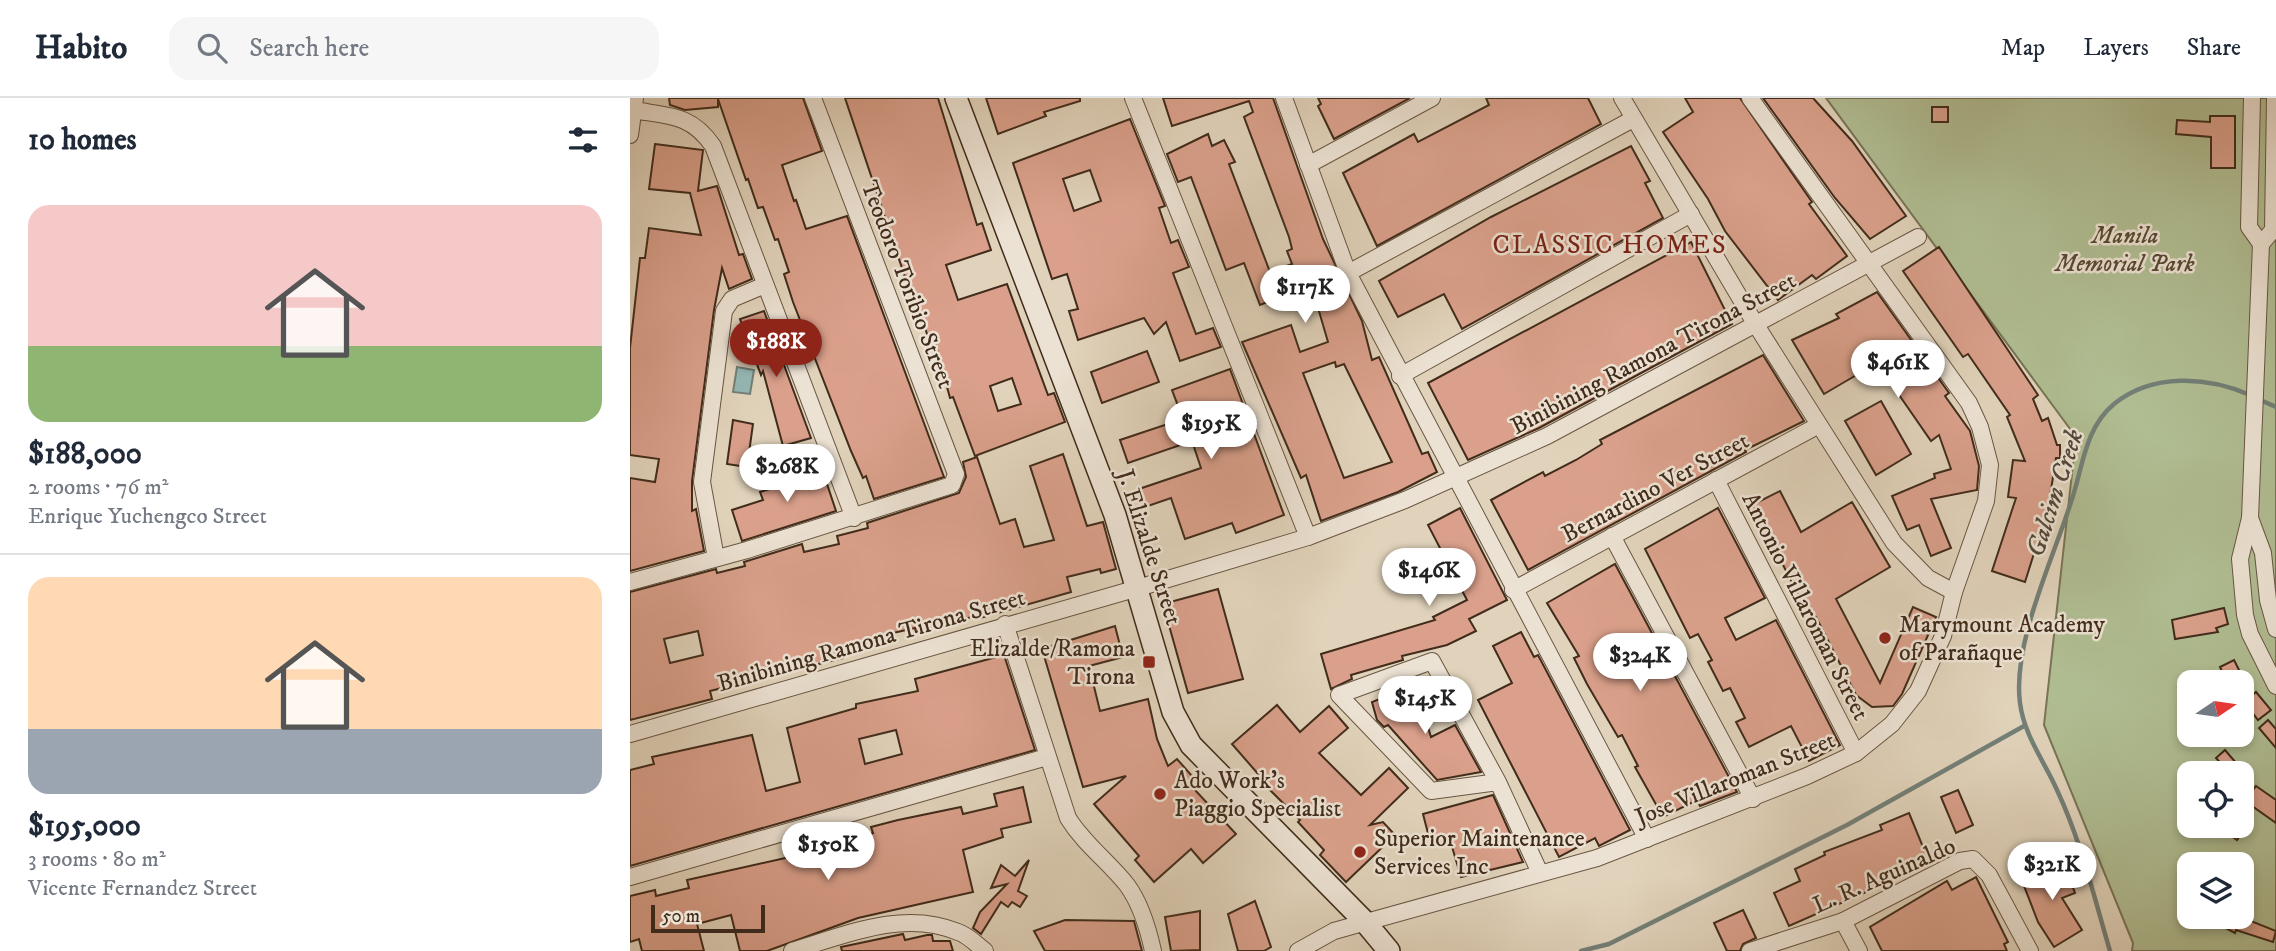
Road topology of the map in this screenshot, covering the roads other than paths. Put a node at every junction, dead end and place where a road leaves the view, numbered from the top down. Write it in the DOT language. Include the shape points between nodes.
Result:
graph roads {
  1 [pos="813,98"];
  2 [pos="956,98"];
  3 [pos="1133,98"];
  4 [pos="1284,98"];
  5 [pos="1432,98"];
  6 [pos="1622,98"];
  7 [pos="1750,98"];
  8 [pos="2252,98"];
  9 [pos="2275,98"];
  10 [pos="634,104"];
  11 [pos="1633,119"];
  12 [pos="630,135"];
  13 [pos="1308,165"];
  14 [pos="1690,214"];
  15 [pos="1918,237"];
  16 [pos="2261,244"];
  17 [pos="1870,263"];
  18 [pos="1348,273"];
  19 [pos="765,285"];
  20 [pos="1756,325"];
  21 [pos="1400,376"];
  22 [pos="1819,425"];
  23 [pos="1456,480"];
  24 [pos="1716,481"];
  25 [pos="2250,517"];
  26 [pos="854,518"];
  27 [pos="1612,536"];
  28 [pos="1308,537"];
  29 [pos="716,558"];
  30 [pos="630,582"];
  31 [pos="1132,590"];
  32 [pos="1513,590"];
  33 [pos="1954,592"];
  34 [pos="1005,624"];
  35 [pos="2276,629"];
  36 [pos="2276,686"];
  37 [pos="630,734"];
  38 [pos="1856,753"];
  39 [pos="1046,757"];
  40 [pos="1498,782"];
  41 [pos="1753,799"];
  42 [pos="1647,839"];
  43 [pos="1540,873"];
  44 [pos="630,877"];
  45 [pos="1843,921"];
  46 [pos="1365,922"];
  47 [pos="792,951"];
  48 [pos="985,951"];
  49 [pos="1153,951"];
  50 [pos="1298,951"];
  51 [pos="1389,951"];
  52 [pos="1750,951"];
  53 [pos="1859,951"];
  54 [pos="2030,951"];
  1 -- 26 [label="street, Teodoro Toribio Street" via="956,474 952,485"];
  2 -- 31 [label="street, J. Elizalde Street" via="1106,489"];
  3 -- 28 [label="street"];
  4 -- 13 [label="street"];
  5 -- 13 [label="street"];
  6 -- 11 [label="street"];
  7 -- 17 [label="street, Jose Villaroman Street"];
  8 -- 16 [label="street" via="2249,227"];
  9 -- 16 [label="street" via="2273,230"];
  10 -- 12 [label="street"];
  10 -- 19 [label="street" via="682,118 701,129 713,146"];
  11 -- 14 [label="street"];
  11 -- 18 [label="street"];
  13 -- 18 [label="street"];
  14 -- 20 [label="street"];
  14 -- 21 [label="street"];
  15 -- 17 [label="street, Binibining Ramona Tirona Street"];
  16 -- 25 [label="street"];
  17 -- 20 [label="street, Binibining Ramona Tirona Street"];
  17 -- 33 [label="street, Jose Villaroman Street" via="1969,402 1984,440 1990,465 1986,501"];
  18 -- 21 [label="street"];
  19 -- 26 [label="street"];
  19 -- 29 [label="street" via="732,299 724,311 702,482"];
  20 -- 22 [label="street"];
  20 -- 23 [label="street, Binibining Ramona Tirona Street"];
  21 -- 23 [label="street"];
  22 -- 24 [label="street, Bernardino Ver Street"];
  22 -- 33 [label="street" via="1894,543 1928,578"];
  23 -- 28 [label="street, Binibining Ramona Tirona Street"];
  23 -- 32 [label="street"];
  24 -- 27 [label="street, Bernardino Ver Street"];
  24 -- 38 [label="street, Antonio Villaroman Street"];
  25 -- 35 [label="street" via="2263,554"];
  25 -- 36 [label="street" via="2240,559 2248,625"];
  26 -- 29 [label="street"];
  27 -- 32 [label="street, Bernardino Ver Street"];
  27 -- 41 [label="street"];
  28 -- 31 [label="street, Binibining Ramona Tirona Street"];
  29 -- 30 [label="street"];
  31 -- 34 [label="street, Binibining Ramona Tirona Street"];
  31 -- 46 [label="street, J. Elizalde Street" via="1173,712 1191,745"];
  32 -- 42 [label="street"];
  33 -- 38 [label="street, Jose Villaroman Street" via="1943,636 1918,691 1892,724"];
  34 -- 37 [label="street, Binibining Ramona Tirona Street"];
  34 -- 39 [label="street"];
  38 -- 41 [label="street, Jose Villaroman Street"];
  39 -- 44 [label="street"];
  39 -- 49 [label="street" via="1068,818 1080,837 1127,885 1147,923"];
  40 -- 40 [label="street" via="1432,661 1339,695 1430,791"];
  40 -- 43 [label="street"];
  41 -- 42 [label="street, Jose Villaroman Street"];
  42 -- 43 [label="street, Jose Villaroman Street"];
  43 -- 46 [label="street, Jose Villaroman Street"];
  45 -- 52 [label="street, L. R. Aguinaldo"];
  45 -- 53 [label="street"];
  45 -- 54 [label="street, L. R. Aguinaldo" via="1960,861 1973,859 1989,875"];
  46 -- 50 [label="street, Jose Villaroman Street" via="1334,931"];
  46 -- 51 [label="street, J. Elizalde Street"];
  47 -- 48 [label="street" via="886,923 917,923 960,932"];
}
